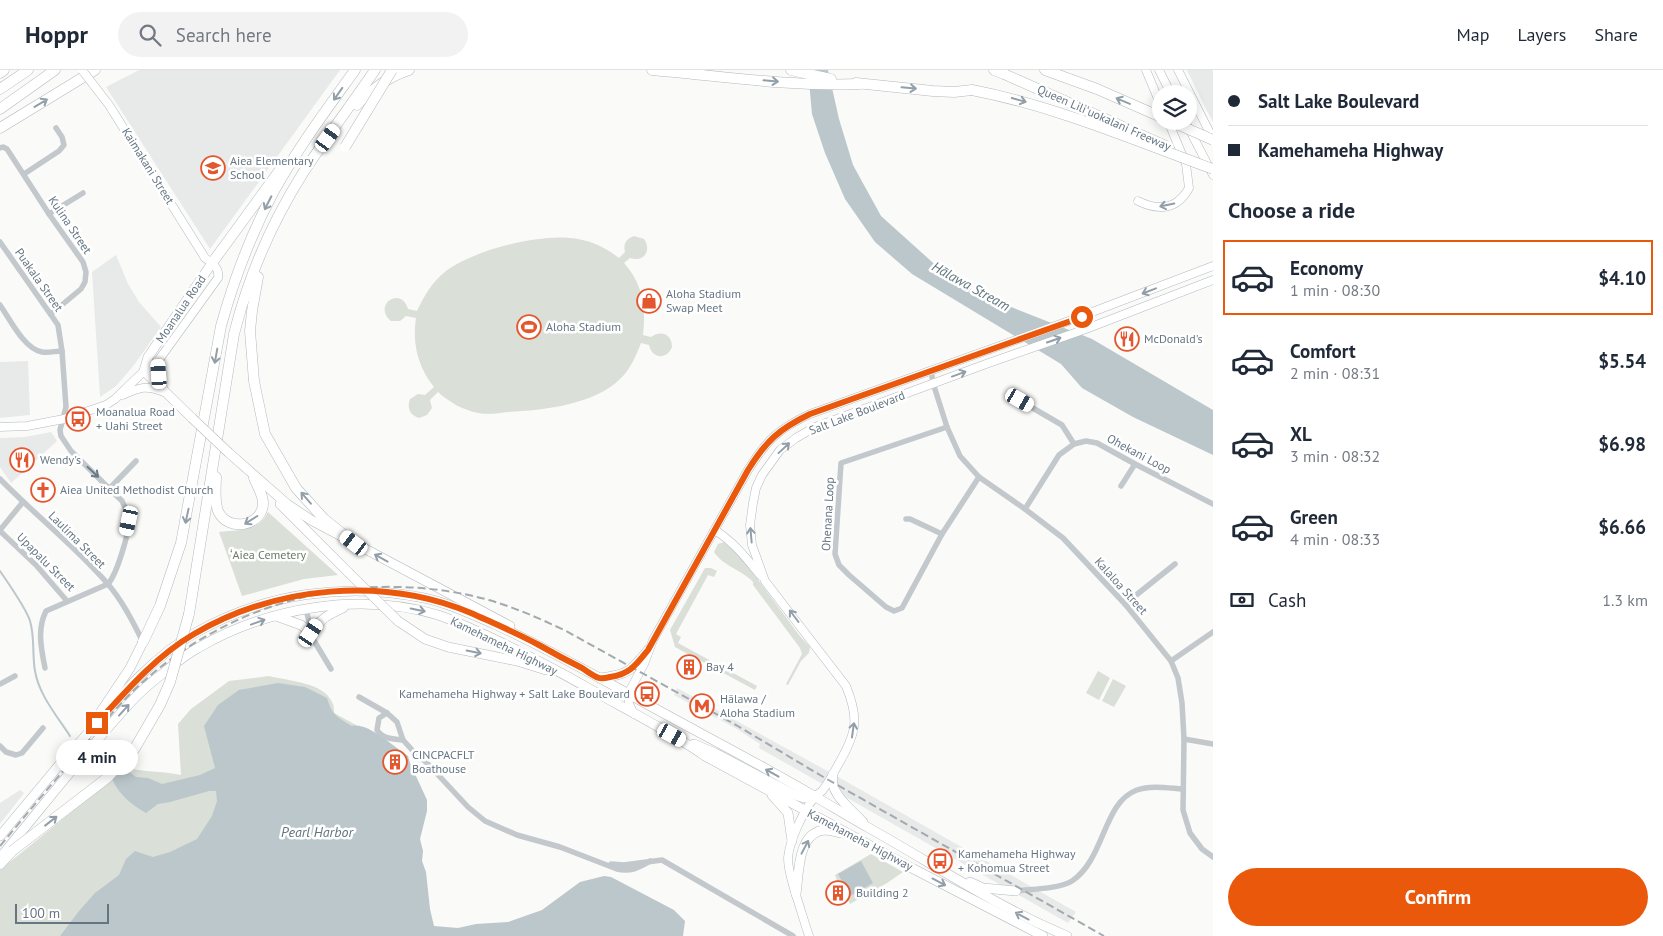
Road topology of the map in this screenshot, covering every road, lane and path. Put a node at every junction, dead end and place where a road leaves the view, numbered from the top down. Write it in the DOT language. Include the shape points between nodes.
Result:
graph roads {
  1 [pos="4,70"];
  2 [pos="28,70"];
  3 [pos="55,70"];
  4 [pos="95,70"];
  5 [pos="99,70"];
  6 [pos="355,70"];
  7 [pos="375,70"];
  8 [pos="392,70"];
  9 [pos="410,70"];
  10 [pos="652,70"];
  11 [pos="994,70"];
  12 [pos="1045,70"];
  13 [pos="1060,70"];
  14 [pos="1146,70"];
  15 [pos="1159,70"];
  16 [pos="1178,70"];
  17 [pos="794,71"];
  18 [pos="0,73"];
  19 [pos="82,74"];
  20 [pos="835,82"];
  21 [pos="1152,85"];
  22 [pos="1166,85"];
  23 [pos="0,89"];
  24 [pos="1097,89"];
  25 [pos="0,109"];
  26 [pos="1152,113"];
  27 [pos="322,117"];
  28 [pos="0,128"];
  29 [pos="56,128"];
  30 [pos="334,129"];
  31 [pos="1173,130"];
  32 [pos="1190,130"];
  33 [pos="1190,130"];
  34 [pos="1213,140"];
  35 [pos="345,147"];
  36 [pos="0,148"];
  37 [pos="1213,168"];
  38 [pos="24,174"];
  39 [pos="1213,175"];
  40 [pos="83,193"];
  41 [pos="1138,201"];
  42 [pos="49,214"];
  43 [pos="267,239"];
  44 [pos="0,242"];
  45 [pos="212,263"];
  46 [pos="1213,266"];
  47 [pos="1213,280"];
  48 [pos="0,305"];
  49 [pos="51,314"];
  50 [pos="62,350"];
  51 [pos="158,361"];
  52 [pos="931,370"];
  53 [pos="144,371"];
  54 [pos="933,383"];
  55 [pos="164,392"];
  56 [pos="115,399"];
  57 [pos="1020,400"];
  58 [pos="64,419"];
  59 [pos="0,427"];
  60 [pos="947,427"];
  61 [pos="1074,444"];
  62 [pos="215,452"];
  63 [pos="229,453"];
  64 [pos="136,461"];
  65 [pos="1135,464"];
  66 [pos="979,477"];
  67 [pos="254,478"];
  68 [pos="0,479"];
  69 [pos="1121,486"];
  70 [pos="110,488"];
  71 [pos="23,502"];
  72 [pos="1213,504"];
  73 [pos="1025,509"];
  74 [pos="906,519"];
  75 [pos="715,530"];
  76 [pos="0,531"];
  77 [pos="942,534"];
  78 [pos="354,543"];
  79 [pos="1175,564"];
  80 [pos="765,581"];
  81 [pos="108,584"];
  82 [pos="326,591"];
  83 [pos="67,601"];
  84 [pos="350,604"];
  85 [pos="1125,604"];
  86 [pos="306,609"];
  87 [pos="276,616"];
  88 [pos="1213,632"];
  89 [pos="311,633"];
  90 [pos="531,640"];
  91 [pos="144,642"];
  92 [pos="648,650"];
  93 [pos="1171,661"];
  94 [pos="45,668"];
  95 [pos="331,670"];
  96 [pos="15,676"];
  97 [pos="566,676"];
  98 [pos="600,678"];
  99 [pos="0,684"];
  100 [pos="628,694"];
  101 [pos="359,697"];
  102 [pos="387,713"];
  103 [pos="634,714"];
  104 [pos="43,728"];
  105 [pos="84,736"];
  106 [pos="1184,739"];
  107 [pos="403,740"];
  108 [pos="686,742"];
  109 [pos="1213,744"];
  110 [pos="0,746"];
  111 [pos="833,774"];
  112 [pos="760,786"];
  113 [pos="1182,788"];
  114 [pos="815,797"];
  115 [pos="806,810"];
  116 [pos="870,829"];
  117 [pos="850,834"];
  118 [pos="0,836"];
  119 [pos="792,841"];
  120 [pos="1213,857"];
  121 [pos="0,858"];
  122 [pos="0,864"];
  123 [pos="953,878"];
  124 [pos="1016,891"];
  125 [pos="797,899"];
  126 [pos="793,936"];
  127 [pos="809,936"];
  128 [pos="1043,936"];
  129 [pos="1066,936"];
  1 -- 18 [label="highway"];
  2 -- 23 [label="highway"];
  3 -- 25 [label="highway"];
  4 -- 19 [label="highway"];
  5 -- 19 [label="highway"];
  6 -- 27 [label="highway, one-way"];
  7 -- 30 [label="highway"];
  8 -- 35 [label="highway, bridge"];
  9 -- 30 [label="highway" via="392,76 364,97"];
  10 -- 20 [label="highway, one-way" via="800,84"];
  11 -- 37 [label="highway, Queen Liliʻuokalani Freeway, bridge"];
  12 -- 24 [label="highway, Queen Liliʻuokalani Freeway"];
  13 -- 24 [label="highway"];
  14 -- 21 [label="main road"];
  15 -- 22 [label="main road"];
  16 -- 34 [label="main road"];
  17 -- 20 [label="highway"];
  28 -- 19 [label="highway, one-way"];
  19 -- 45 [label="main road, Kaimakani Street, bridge" via="109,106 205,258"];
  20 -- 37 [label="highway, one-way, bridge" via="933,91 972,90 998,95 1045,108"];
  26 -- 24 [label="highway, Queen Liliʻuokalani Freeway, one-way"];
  27 -- 45 [label="highway" via="287,159"];
  27 -- 91 [label="highway, one-way" via="275,190 252,237 231,292 221,326 181,543"];
  29 -- 38 [label="street" via="64,145"];
  30 -- 43 [label="highway" via="303,174"];
  31 -- 41 [label="main road, one-way" via="1186,164 1188,188 1180,201 1172,205 1154,207"];
  32 -- 34 [label="highway, Queen Liliʻuokalani Freeway, bridge"];
  33 -- 39 [label="main road"];
  36 -- 38 [label="street, Kulina Street" via="7,149"];
  38 -- 42 [label="street, Kulina Street"];
  40 -- 42 [label="street"];
  42 -- 49 [label="street, Kulina Street" via="83,262 86,272 81,289"];
  43 -- 62 [label="highway" via="241,306 234,334"];
  78 -- 43 [label="highway, one-way" via="324,519 296,488 265,434 254,381 250,331 254,292"];
  44 -- 49 [label="street, Puakala Street"];
  45 -- 51 [label="main road, Moanalua Road" via="218,270 218,278"];
  45 -- 53 [label="main road, Moanalua Road" via="148,358"];
  46 -- 52 [label="main road, Salt Lake Boulevard, one-way"];
  54 -- 47 [label="main road, Salt Lake Boulevard, one-way"];
  48 -- 50 [label="street" via="33,348 42,352"];
  49 -- 50 [label="street, Puakala Street" via="58,325"];
  50 -- 58 [label="street, Puakala Street"];
  51 -- 53 [label="main road, Moanalua Road"];
  51 -- 55 [label="main road"];
  52 -- 54 [label="street, Kalaloa Street"];
  52 -- 75 [label="main road, Salt Lake Boulevard" via="790,423 756,457"];
  53 -- 55 [label="main road"];
  53 -- 56 [label="main road, Moanalua Road"];
  54 -- 60 [label="street, Kalaloa Street"];
  80 -- 54 [label="main road, Salt Lake Boulevard, one-way" via="752,544 750,525 756,488 780,450 815,427"];
  55 -- 56 [label="main road" via="142,388"];
  55 -- 63 [label="main road, bridge"];
  56 -- 58 [label="main road, Moanalua Road"];
  57 -- 61 [label="street" via="1062,425"];
  58 -- 59 [label="main road, Moanalua Road"];
  58 -- 70 [label="street, Puakala Street, one-way" via="61,436 71,451"];
  60 -- 66 [label="street, Kalaloa Street" via="960,456"];
  60 -- 77 [label="street, Ohenana Loop" via="841,463 835,554 849,575 894,611 902,608"];
  61 -- 65 [label="street, Ohekani Loop" via="1097,443"];
  61 -- 73 [label="street" via="1059,455"];
  67 -- 62 [label="highway, one-way" via="262,496 262,510 258,517 244,524 227,522 217,507"];
  122 -- 62 [label="highway, one-way, bridge" via="107,778 135,748 160,705 170,682 189,614"];
  63 -- 67 [label="main road"];
  63 -- 78 [label="main road" via="287,504 330,532"];
  64 -- 70 [label="street"];
  65 -- 69 [label="street"];
  65 -- 72 [label="street, Ohekani Loop"];
  66 -- 73 [label="street, Kalaloa Street"];
  66 -- 77 [label="street, Ohenana Loop"];
  67 -- 97 [label="main road, one-way, bridge" via="398,621 424,639"];
  68 -- 71 [label="street, Laulima Street"];
  70 -- 81 [label="street" via="122,501 129,521 123,551"];
  71 -- 76 [label="street, Upapalu Street"];
  71 -- 81 [label="street, Laulima Street" via="62,536"];
  73 -- 85 [label="street, Kalaloa Street" via="1062,538"];
  74 -- 77 [label="street"];
  75 -- 80 [label="main road" via="738,548"];
  75 -- 92 [label="main road, Salt Lake Boulevard"];
  76 -- 83 [label="street, Upapalu Street"];
  90 -- 78 [label="main road, one-way" via="501,620"];
  79 -- 85 [label="street"];
  111 -- 80 [label="main road, Salt Lake Boulevard, one-way" via="851,743 855,715 852,702 846,686"];
  81 -- 83 [label="street, Upapalu Street"];
  81 -- 91 [label="street, Laulima Street" via="134,620"];
  82 -- 86 [label="main road"];
  82 -- 90 [label="main road, Kamehameha Highway" via="384,592 427,598"];
  82 -- 105 [label="main road, Kamehameha Highway" via="258,606 193,634 135,681"];
  83 -- 94 [label="street" via="46,611 41,621"];
  84 -- 86 [label="main road, Kamehameha Highway"];
  84 -- 89 [label="main road" via="326,616"];
  84 -- 97 [label="main road, Kamehameha Highway, one-way" via="394,606 438,615"];
  85 -- 93 [label="street, Kalaloa Street"];
  86 -- 87 [label="main road, Kamehameha Highway"];
  86 -- 89 [label="street"];
  87 -- 89 [label="main road" via="302,625"];
  121 -- 87 [label="main road, Kamehameha Highway, one-way" via="126,707 159,676 198,648"];
  88 -- 93 [label="street"];
  89 -- 95 [label="street"];
  90 -- 98 [label="main road, Kamehameha Highway"];
  91 -- 105 [label="main road, Kamehameha Highway"];
  92 -- 98 [label="main road" via="630,671"];
  92 -- 100 [label="main road, Salt Lake Boulevard"];
  93 -- 106 [label="street, Kalaloa Street" via="1181,690"];
  96 -- 99 [label="street"];
  97 -- 103 [label="main road, Kamehameha Highway"];
  98 -- 100 [label="main road, Kamehameha Highway"];
  100 -- 103 [label="main road"];
  114 -- 100 [label="main road, Kamehameha Highway, one-way"];
  101 -- 102 [label="street"];
  102 -- 107 [label="street" via="398,722"];
  102 -- 107 [label="street" via="378,718 377,730 390,739"];
  103 -- 108 [label="main road, Kamehameha Highway"];
  104 -- 110 [label="street" via="16,755"];
  105 -- 118 [label="main road, Kamehameha Highway"];
  106 -- 109 [label="street"];
  106 -- 113 [label="street, Kalaloa Street"];
  107 -- 126 [label="street" via="468,807 486,821 527,839 606,864 662,860"];
  108 -- 112 [label="main road, Kamehameha Highway"];
  108 -- 114 [label="main road" via="716,753 795,795"];
  111 -- 114 [label="main road, Salt Lake Boulevard"];
  111 -- 116 [label="main road" via="832,782 837,794"];
  112 -- 115 [label="main road, Kamehameha Highway"];
  112 -- 119 [label="main road" via="788,813"];
  113 -- 120 [label="street, Kalaloa Street" via="1183,810 1190,833"];
  113 -- 124 [label="street" via="1136,790 1120,802 1083,872 1070,882"];
  114 -- 115 [label="main road, Salt Lake Boulevard"];
  114 -- 116 [label="main road, Kamehameha Highway"];
  115 -- 117 [label="main road, Kamehameha Highway"];
  115 -- 119 [label="main road, Salt Lake Boulevard"];
  116 -- 123 [label="main road, Kamehameha Highway"];
  125 -- 117 [label="main road, one-way" via="800,858 807,841 826,830"];
  117 -- 128 [label="main road, Kamehameha Highway, one-way"];
  119 -- 125 [label="main road, Salt Lake Boulevard" via="788,866"];
  123 -- 124 [label="main road" via="983,888"];
  129 -- 123 [label="main road, Kamehameha Highway, one-way"];
  125 -- 127 [label="main road, Salt Lake Boulevard"];
}
